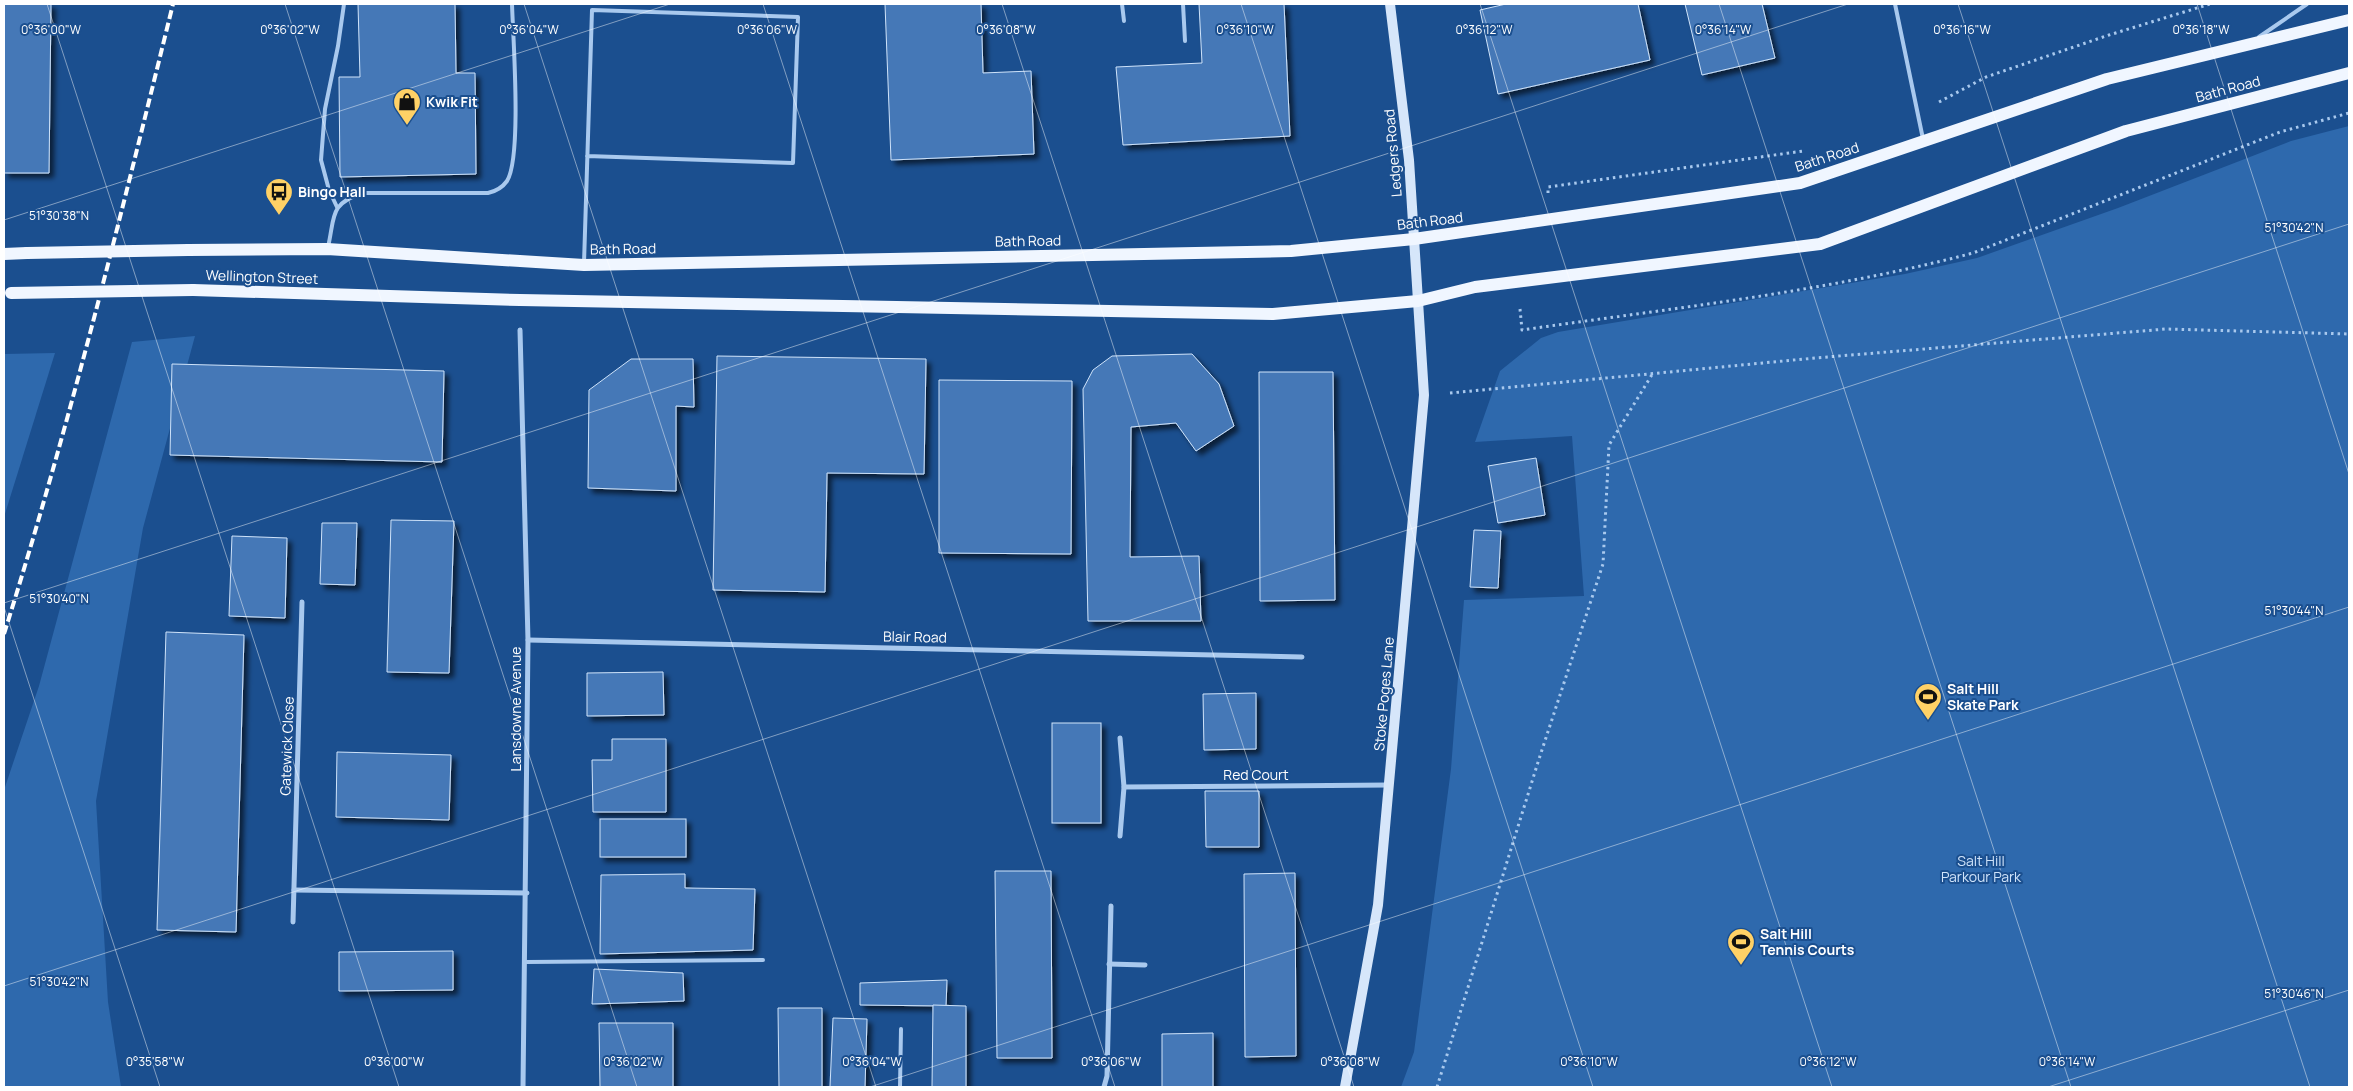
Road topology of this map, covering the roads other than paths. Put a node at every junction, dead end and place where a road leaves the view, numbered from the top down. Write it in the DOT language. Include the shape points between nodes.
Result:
graph roads {
  1 [pos="344,4"];
  2 [pos="512,4"];
  3 [pos="1122,4"];
  4 [pos="1183,4"];
  5 [pos="1390,4"];
  6 [pos="1895,4"];
  7 [pos="2306,4"];
  8 [pos="2349,20"];
  9 [pos="1124,21"];
  10 [pos="1185,41"];
  11 [pos="2247,45"];
  12 [pos="2349,73"];
  13 [pos="1924,141"];
  14 [pos="587,156"];
  15 [pos="337,207"];
  16 [pos="1414,238"];
  17 [pos="327,249"];
  18 [pos="4,254"];
  19 [pos="488,260"];
  20 [pos="584,265"];
  21 [pos="7,293"];
  22 [pos="520,300"];
  23 [pos="1418,301"];
  24 [pos="520,330"];
  25 [pos="302,602"];
  26 [pos="528,640"];
  27 [pos="1302,657"];
  28 [pos="1120,738"];
  29 [pos="1389,785"];
  30 [pos="1124,787"];
  31 [pos="1120,836"];
  32 [pos="294,890"];
  33 [pos="527,893"];
  34 [pos="1111,906"];
  35 [pos="293,922"];
  36 [pos="763,960"];
  37 [pos="526,962"];
  38 [pos="1109,964"];
  39 [pos="1145,965"];
  40 [pos="901,1029"];
  41 [pos="523,1087"];
  42 [pos="900,1087"];
  43 [pos="1104,1087"];
  44 [pos="1345,1087"];
  1 -- 15 [label="lane" via="325,109 321,160"];
  2 -- 15 [label="lane" via="515,152 508,179 499,190 488,193 362,193 346,198"];
  3 -- 9 [label="lane"];
  4 -- 10 [label="lane"];
  5 -- 16 [label="street, Ledgers Road" via="1409,160"];
  6 -- 13 [label="lane"];
  7 -- 11 [label="lane"];
  8 -- 11 [label="main road, Bath Road"];
  11 -- 13 [label="main road, Bath Road" via="2107,79"];
  12 -- 23 [label="main road, Bath Road" via="2126,131 1820,244 1475,287"];
  13 -- 16 [label="main road, Bath Road" via="1800,183"];
  14 -- 14 [label="lane" via="592,10 798,17 793,162"];
  14 -- 20 [label="lane"];
  15 -- 17 [label="lane"];
  16 -- 20 [label="main road, Bath Road" via="1292,251"];
  16 -- 23 [label="street, Ledgers Road"];
  17 -- 18 [label="main road, Wellington Street, bridge"];
  17 -- 19 [label="main road, Wellington Street"];
  19 -- 20 [label="main road, Bath Road"];
  21 -- 22 [label="main road, Wellington Street, bridge" via="193,290"];
  22 -- 23 [label="main road, Bath Road" via="1274,314"];
  23 -- 29 [label="street, Stoke Poges Lane" via="1424,395"];
  24 -- 26 [label="street, Lansdowne Avenue"];
  25 -- 32 [label="street, Gatewick Close"];
  26 -- 27 [label="street, Blair Road"];
  26 -- 33 [label="street, Lansdowne Avenue"];
  28 -- 30 [label="street"];
  29 -- 30 [label="street, Red Court"];
  29 -- 44 [label="street, Stoke Poges Lane" via="1378,905"];
  30 -- 31 [label="street"];
  32 -- 33 [label="street"];
  32 -- 35 [label="street, Gatewick Close"];
  33 -- 37 [label="street, Lansdowne Avenue"];
  34 -- 38 [label="street"];
  36 -- 37 [label="lane"];
  37 -- 41 [label="street, Lansdowne Avenue"];
  38 -- 39 [label="street"];
  38 -- 43 [label="street" via="1108,1076"];
  40 -- 42 [label="lane"];
}
